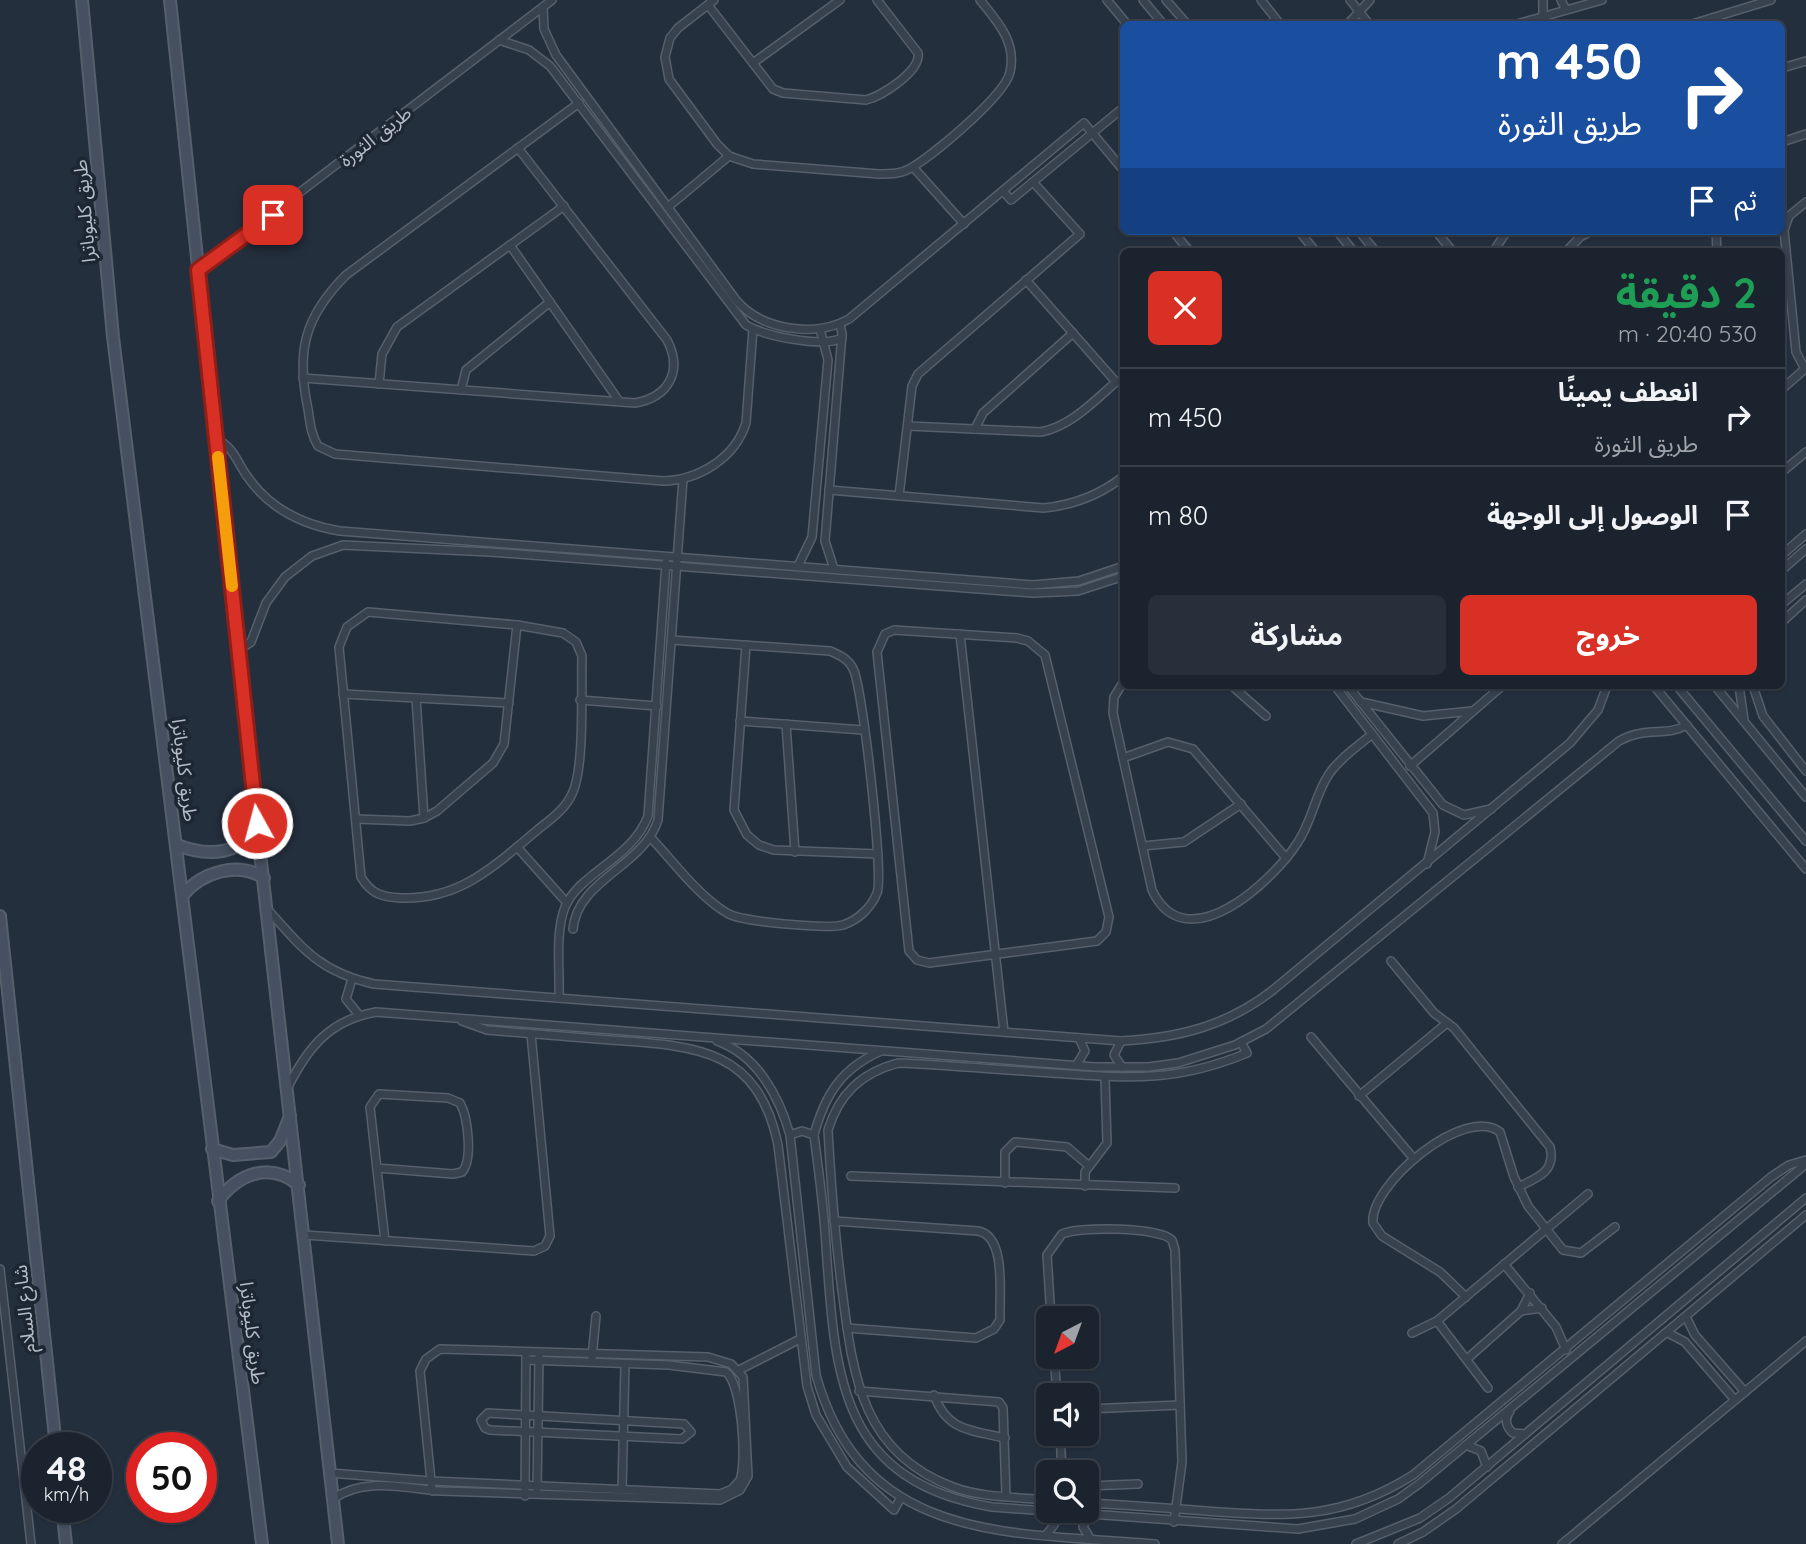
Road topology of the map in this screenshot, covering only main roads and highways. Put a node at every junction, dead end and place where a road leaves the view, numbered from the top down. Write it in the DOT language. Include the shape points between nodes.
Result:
graph roads {
  1 [pos="82,0"];
  2 [pos="170,0"];
  3 [pos="257,823"];
  4 [pos="177,845"];
  5 [pos="264,878"];
  6 [pos="183,895"];
  7 [pos="0,916"];
  8 [pos="291,1114"];
  9 [pos="212,1149"];
  10 [pos="299,1185"];
  11 [pos="218,1201"];
  12 [pos="54,1432"];
  13 [pos="64,1523"];
  14 [pos="66,1544"];
  15 [pos="262,1544"];
  16 [pos="338,1544"];
  1 -- 4 [label="main road, طريق كليوباترا" via="113,337"];
  2 -- 3 [label="main road"];
  3 -- 4 [label="main road" via="250,838 229,850 205,852"];
  3 -- 5 [label="main road"];
  4 -- 6 [label="main road, طريق كليوباترا"];
  5 -- 6 [label="main road" via="241,870 214,873"];
  5 -- 8 [label="main road"];
  6 -- 9 [label="main road, طريق كليوباترا"];
  7 -- 12 [label="main road, شارع السلام"];
  8 -- 9 [label="main road" via="281,1141 271,1152 233,1155"];
  8 -- 10 [label="main road"];
  9 -- 11 [label="main road, طريق كليوباترا"];
  10 -- 11 [label="main road" via="274,1173 247,1175"];
  10 -- 16 [label="main road"];
  11 -- 15 [label="main road, طريق كليوباترا"];
  13 -- 14 [label="main road"];
}
